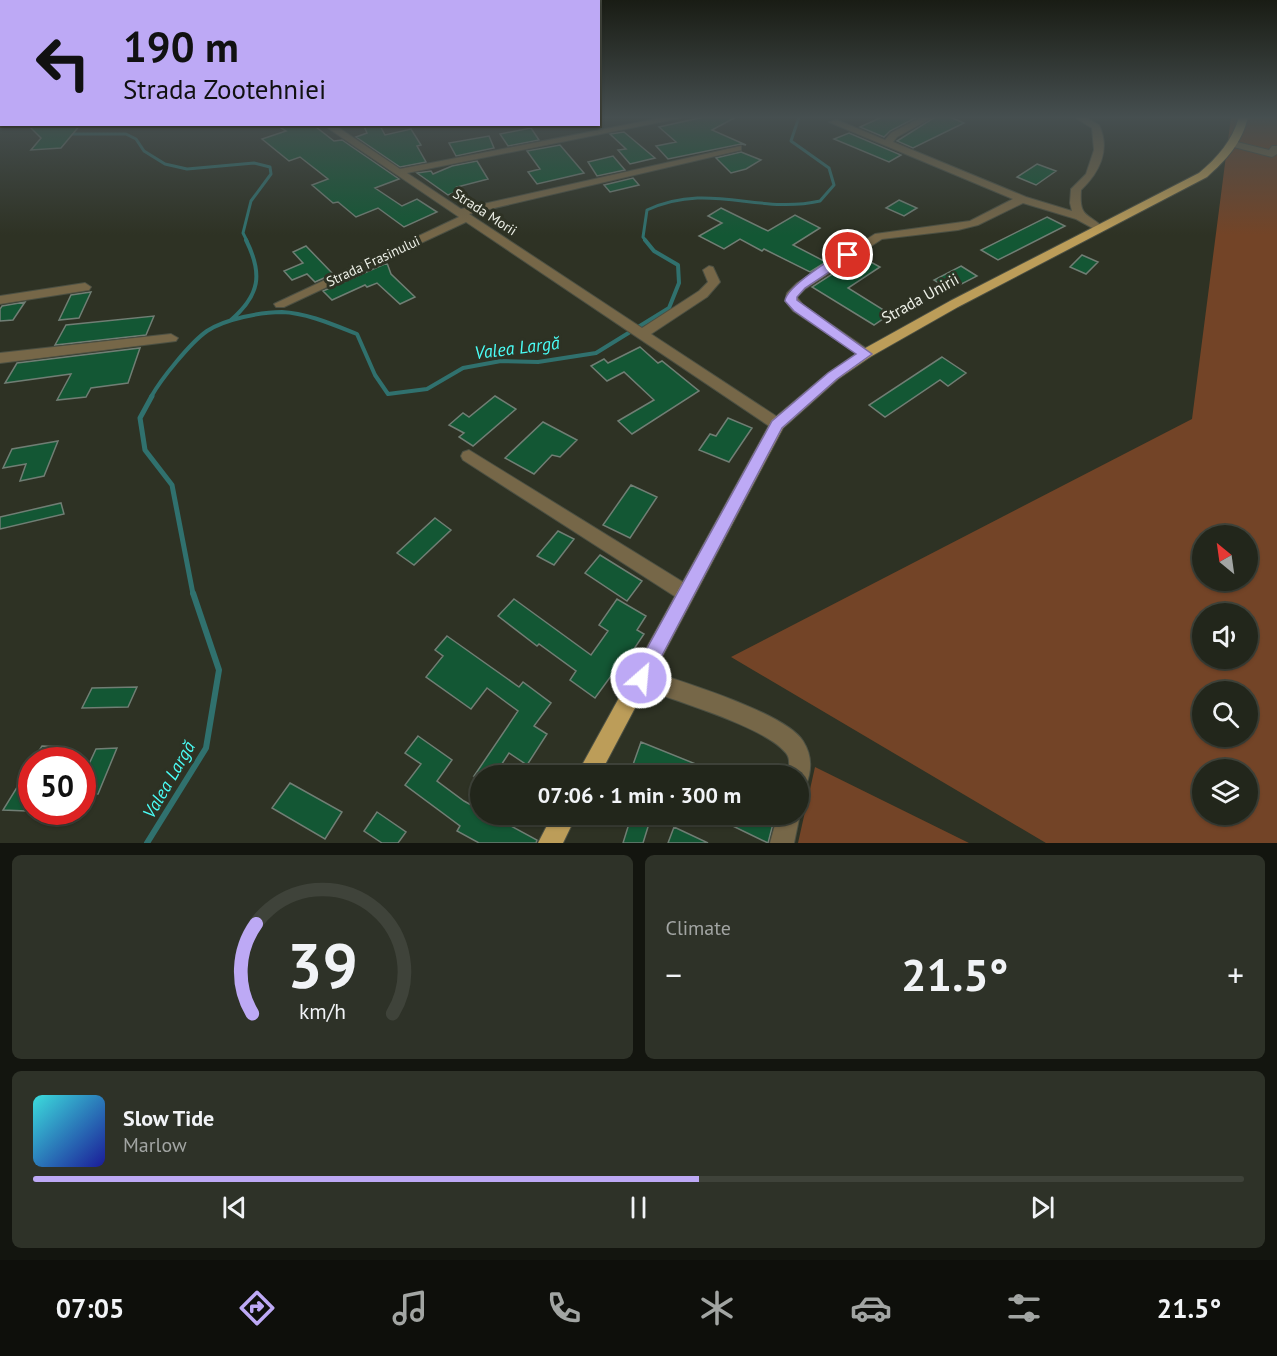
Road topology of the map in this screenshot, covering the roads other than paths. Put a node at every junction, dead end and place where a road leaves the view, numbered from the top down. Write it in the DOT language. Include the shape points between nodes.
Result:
graph roads {
  1 [pos="375,156"];
  2 [pos="479,156"];
  3 [pos="704,156"];
  4 [pos="917,156"];
  5 [pos="1097,156"];
  6 [pos="1225,156"];
  7 [pos="398,172"];
  8 [pos="1022,199"];
  9 [pos="462,216"];
  10 [pos="1080,217"];
  11 [pos="1098,228"];
  12 [pos="709,270"];
  13 [pos="85,287"];
  14 [pos="0,300"];
  15 [pos="280,304"];
  16 [pos="636,330"];
  17 [pos="171,339"];
  18 [pos="865,354"];
  19 [pos="0,358"];
  20 [pos="777,424"];
  21 [pos="469,456"];
  22 [pos="685,593"];
  23 [pos="641,678"];
  24 [pos="593,765"];
  25 [pos="798,765"];
  26 [pos="560,825"];
  27 [pos="786,825"];
  28 [pos="550,843"];
  29 [pos="782,843"];
  1 -- 7 [label="street, Strada Morii"];
  2 -- 7 [label="street"];
  3 -- 9 [label="street, Strada Frasinului"];
  4 -- 8 [label="street"];
  5 -- 10 [label="street" via="1091,174 1076,189"];
  6 -- 11 [label="main road, Strada Unirii" via="1203,175"];
  7 -- 9 [label="street, Strada Morii"];
  8 -- 10 [label="street"];
  8 -- 18 [label="street" via="974,223 879,236 791,296 798,308"];
  9 -- 15 [label="street, Strada Frasinului"];
  9 -- 16 [label="street, Strada Morii"];
  10 -- 11 [label="street"];
  11 -- 18 [label="main road, Strada Unirii"];
  12 -- 16 [label="street" via="714,282 704,294"];
  13 -- 14 [label="street"];
  16 -- 20 [label="street, Strada Morii"];
  17 -- 19 [label="street"];
  18 -- 20 [label="main road, Strada Unirii"];
  20 -- 22 [label="main road, Strada Unirii"];
  21 -- 22 [label="street"];
  22 -- 23 [label="main road, Strada Unirii"];
  23 -- 24 [label="main road, Strada Unirii"];
  23 -- 25 [label="street" via="759,723 792,743 799,753"];
  26 -- 28 [label="main road"];
  27 -- 29 [label="street"];
}
